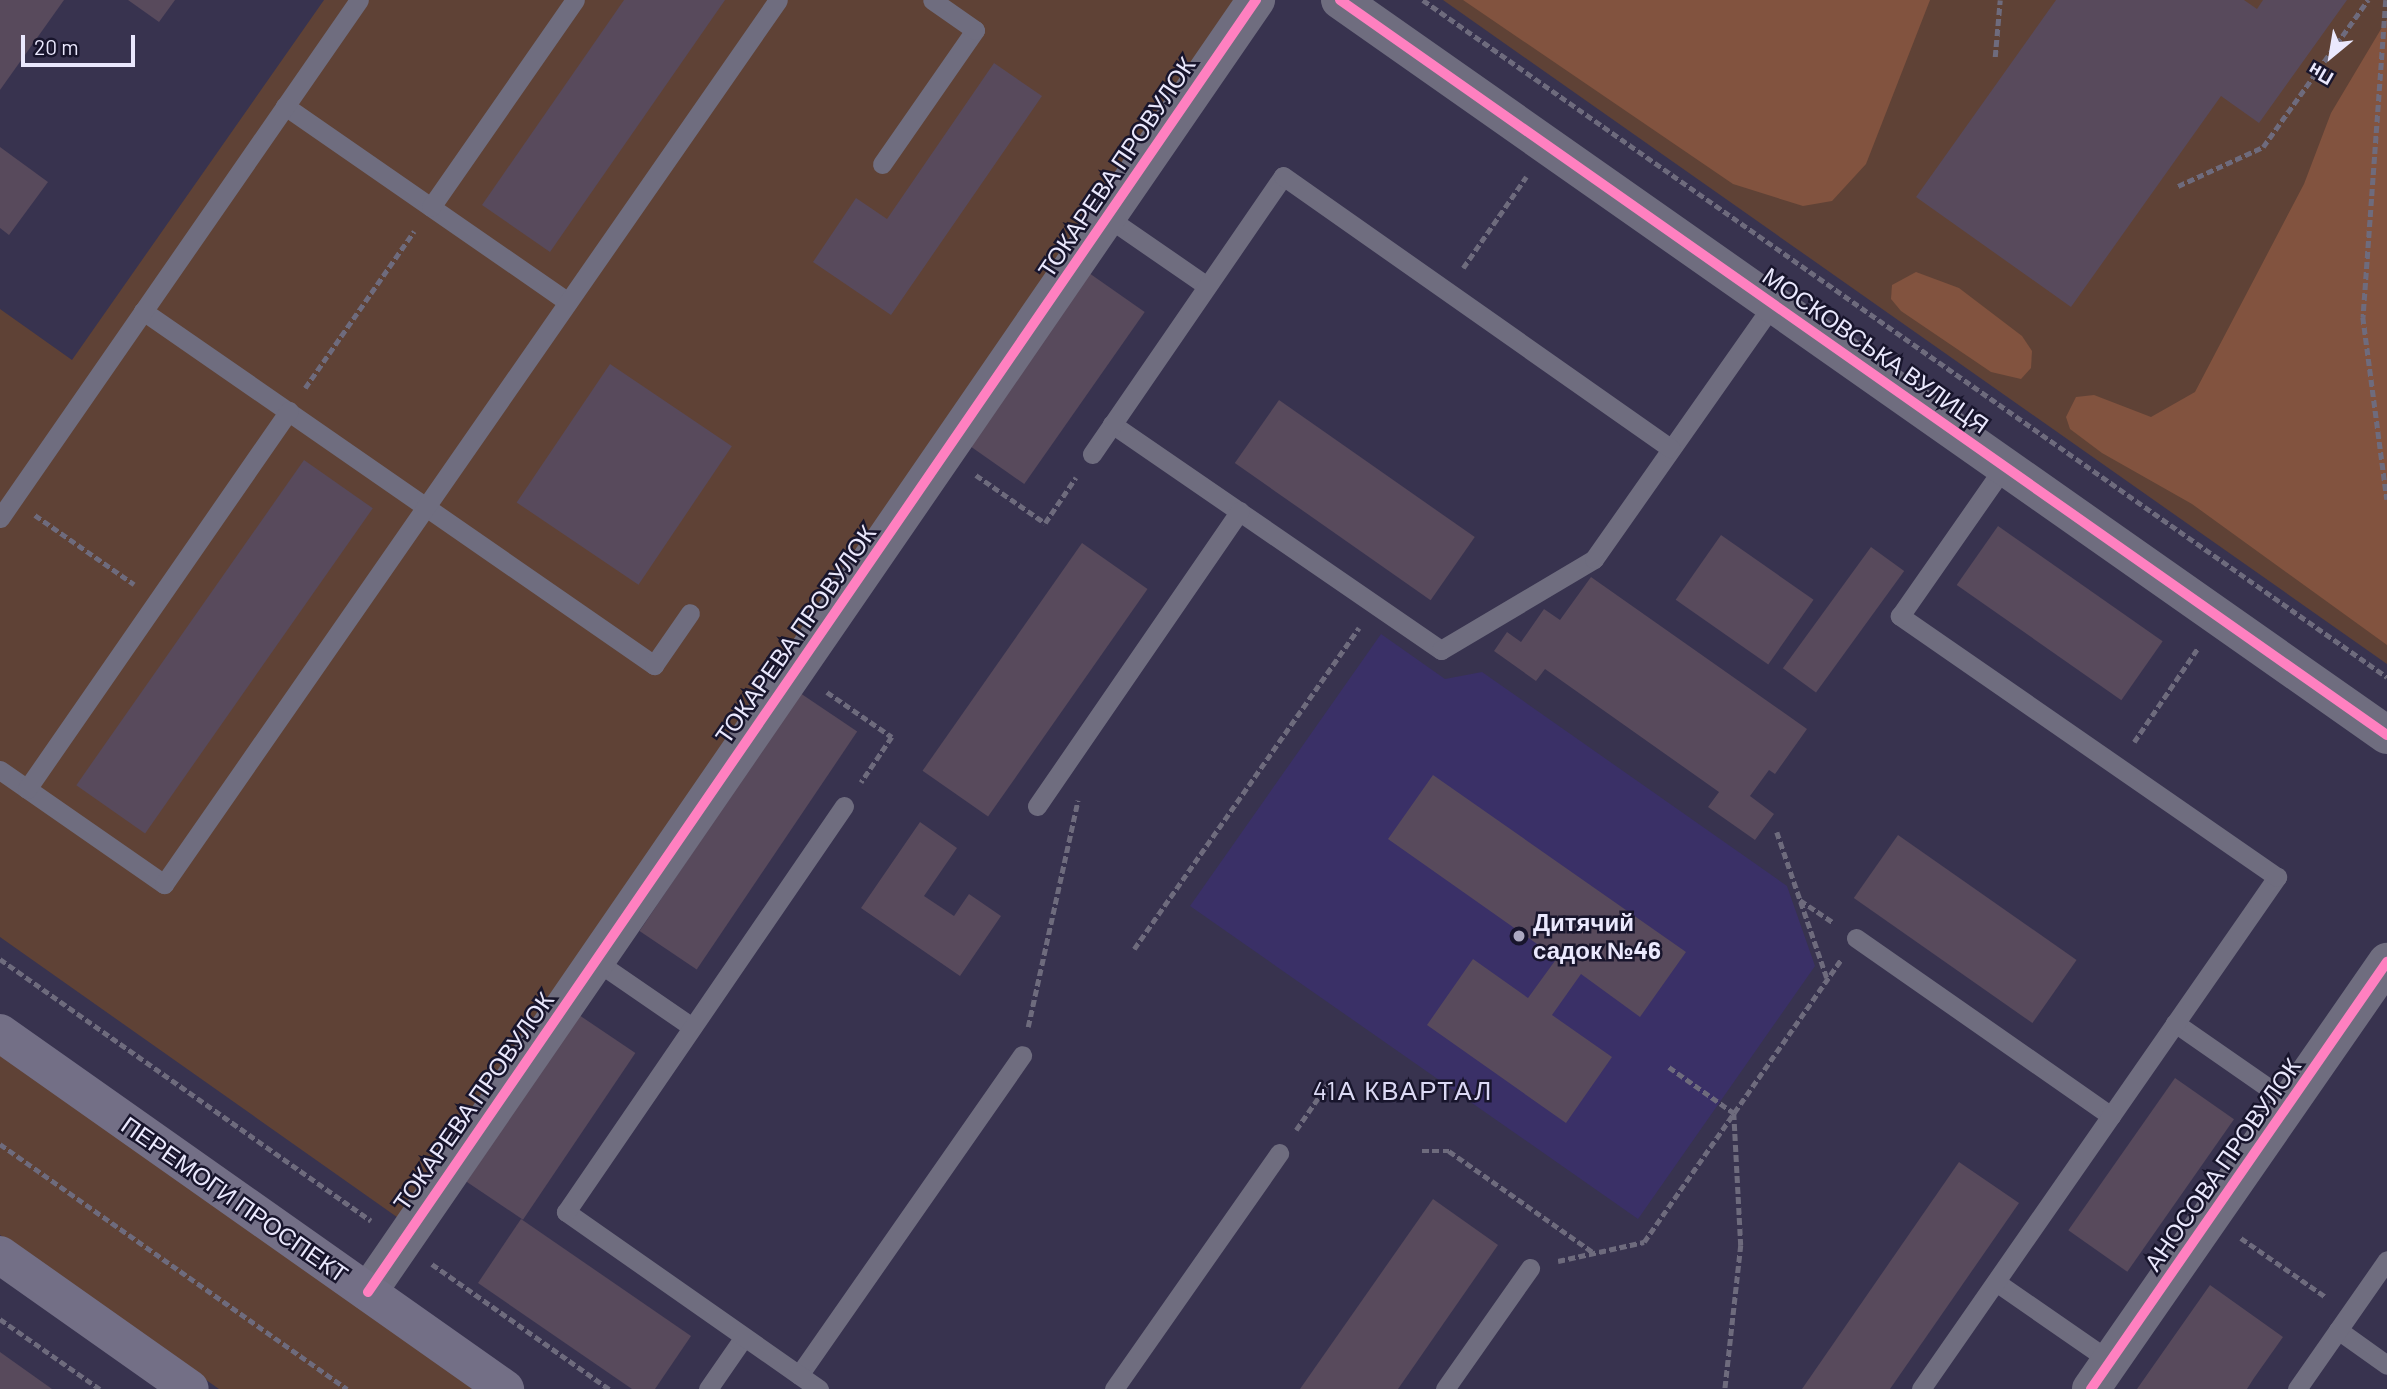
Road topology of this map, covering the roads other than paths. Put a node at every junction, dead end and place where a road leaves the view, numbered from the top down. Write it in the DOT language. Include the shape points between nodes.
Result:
graph roads {
  1 [pos="359,0"];
  2 [pos="575,0"];
  3 [pos="778,0"];
  4 [pos="932,0"];
  5 [pos="1256,0"];
  6 [pos="1340,0"];
  7 [pos="285,106"];
  8 [pos="883,164"];
  9 [pos="431,207"];
  10 [pos="1107,217"];
  11 [pos="1208,286"];
  12 [pos="568,302"];
  13 [pos="1773,304"];
  14 [pos="144,311"];
  15 [pos="289,411"];
  16 [pos="1112,424"];
  17 [pos="1671,449"];
  18 [pos="1092,454"];
  19 [pos="2004,467"];
  20 [pos="426,506"];
  21 [pos="1240,511"];
  22 [pos="0,517"];
  23 [pos="690,613"];
  24 [pos="2387,735"];
  25 [pos="0,770"];
  26 [pos="27,789"];
  27 [pos="844,806"];
  28 [pos="1037,806"];
  29 [pos="1856,938"];
  30 [pos="596,961"];
  31 [pos="2387,962"];
  32 [pos="2175,1023"];
  33 [pos="692,1027"];
  34 [pos="0,1032"];
  35 [pos="1022,1055"];
  36 [pos="2290,1103"];
  37 [pos="2111,1116"];
  38 [pos="1279,1153"];
  39 [pos="0,1255"];
  40 [pos="2387,1260"];
  41 [pos="1530,1268"];
  42 [pos="1996,1282"];
  43 [pos="368,1292"];
  44 [pos="2344,1322"];
  45 [pos="744,1337"];
  46 [pos="2387,1365"];
  47 [pos="799,1375"];
  48 [pos="2101,1375"];
  49 [pos="190,1389"];
  50 [pos="505,1389"];
  51 [pos="708,1389"];
  52 [pos="819,1389"];
  53 [pos="1114,1389"];
  54 [pos="1445,1389"];
  55 [pos="1921,1389"];
  56 [pos="2297,1389"];
  1 -- 7 [label="lane"];
  2 -- 9 [label="lane"];
  3 -- 12 [label="lane"];
  4 -- 8 [label="lane" via="975,30"];
  5 -- 10 [label="street, ТОКАРЕВА ПРОВУЛОК"];
  6 -- 13 [label="street, МОСКОВСЬКА ВУЛИЦЯ"];
  7 -- 9 [label="lane"];
  7 -- 14 [label="lane"];
  9 -- 12 [label="lane"];
  10 -- 11 [label="lane"];
  10 -- 30 [label="street, ТОКАРЕВА ПРОВУЛОК"];
  11 -- 16 [label="lane"];
  11 -- 17 [label="lane" via="1283,176"];
  12 -- 20 [label="lane"];
  13 -- 17 [label="lane"];
  13 -- 19 [label="street, МОСКОВСЬКА ВУЛИЦЯ"];
  14 -- 15 [label="lane"];
  14 -- 22 [label="lane"];
  15 -- 20 [label="lane"];
  15 -- 26 [label="lane"];
  16 -- 18 [label="lane"];
  16 -- 21 [label="lane"];
  17 -- 21 [label="lane" via="1594,559 1441,650"];
  19 -- 24 [label="street, МОСКОВСЬКА ВУЛИЦЯ"];
  19 -- 32 [label="lane" via="1900,616 2277,877"];
  20 -- 23 [label="lane" via="653,665"];
  20 -- 26 [label="lane" via="164,884"];
  21 -- 28 [label="lane"];
  25 -- 26 [label="lane"];
  27 -- 33 [label="lane"];
  29 -- 37 [label="lane"];
  30 -- 33 [label="lane"];
  30 -- 43 [label="street, ТОКАРЕВА ПРОВУЛОК"];
  31 -- 36 [label="street, АНОСОВА ПРОВУЛОК"];
  32 -- 36 [label="lane"];
  32 -- 37 [label="lane"];
  33 -- 45 [label="lane" via="566,1212"];
  34 -- 43 [label="main road, ПЕРЕМОГИ ПРОСПЕКТ"];
  35 -- 47 [label="lane"];
  36 -- 48 [label="street, АНОСОВА ПРОВУЛОК"];
  37 -- 42 [label="lane"];
  38 -- 53 [label="lane"];
  39 -- 49 [label="main road"];
  40 -- 44 [label="lane"];
  41 -- 54 [label="lane"];
  42 -- 48 [label="lane"];
  42 -- 55 [label="lane"];
  43 -- 50 [label="main road, ПЕРЕМОГИ ПРОСПЕКТ"];
  44 -- 46 [label="lane"];
  44 -- 56 [label="lane"];
  45 -- 47 [label="lane"];
  45 -- 51 [label="lane"];
  47 -- 52 [label="lane"];
}
